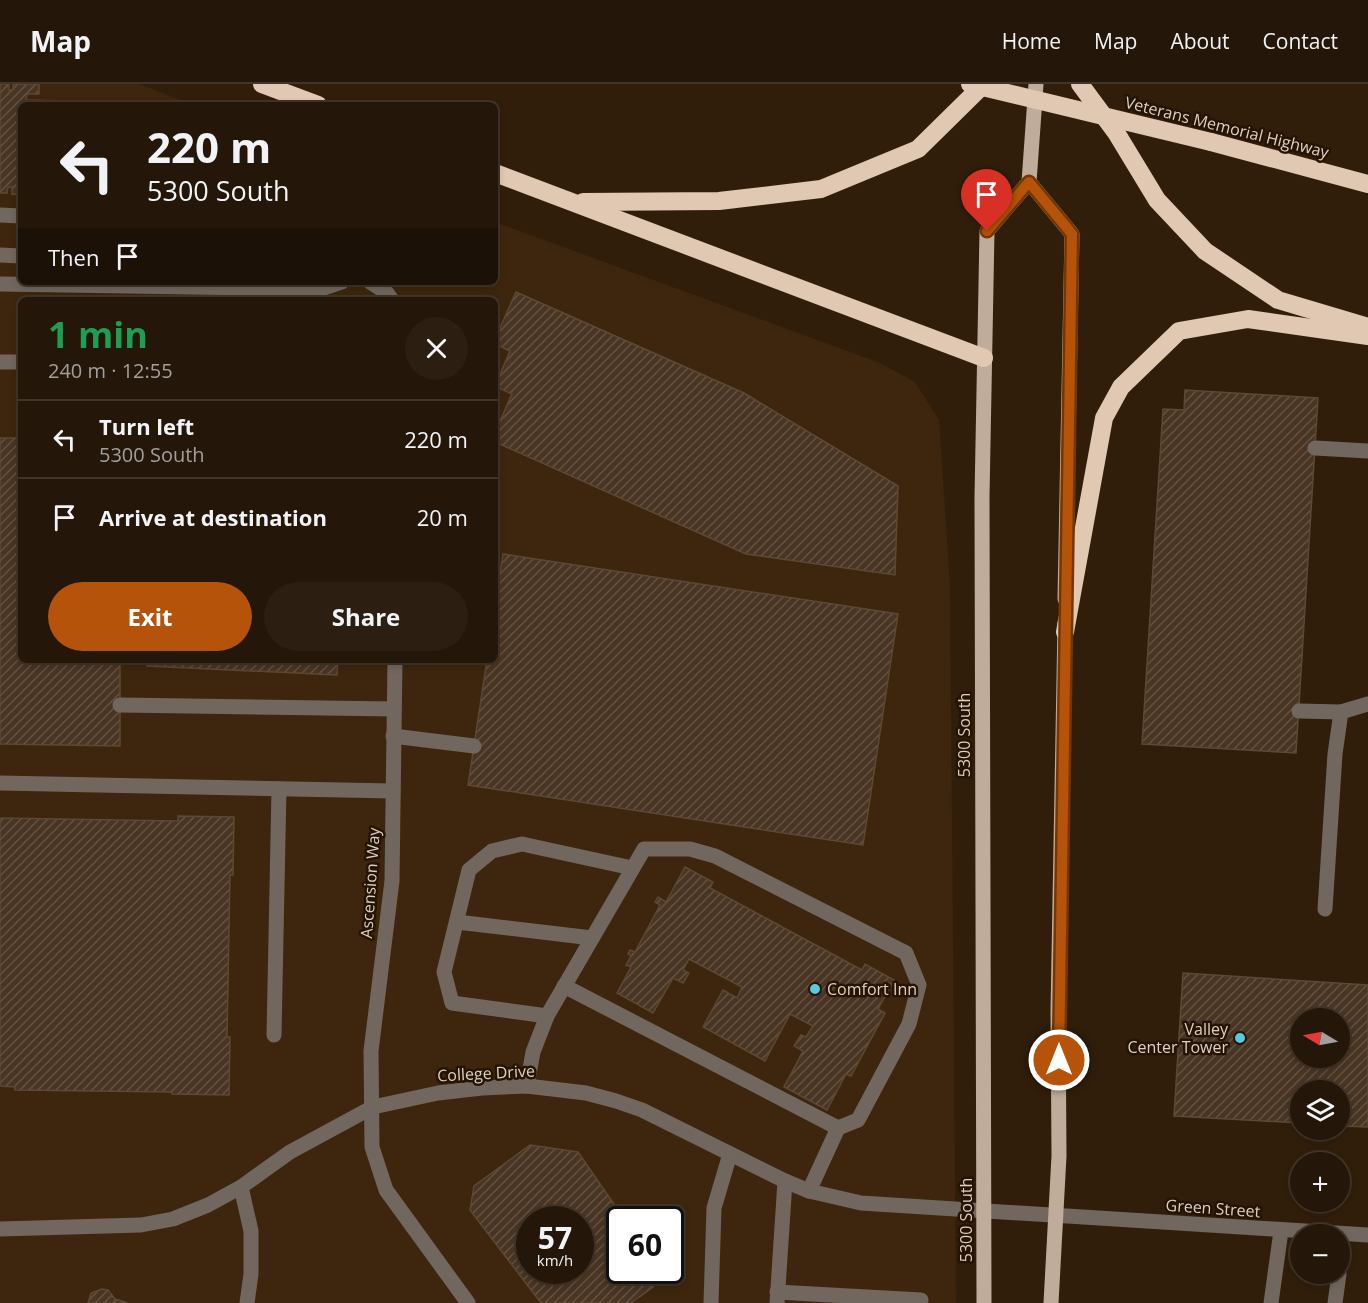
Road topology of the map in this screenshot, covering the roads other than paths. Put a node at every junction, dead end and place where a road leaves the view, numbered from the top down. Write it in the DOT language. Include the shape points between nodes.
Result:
graph roads {
  1 [pos="262,84"];
  2 [pos="970,84"];
  3 [pos="984,84"];
  4 [pos="1036,84"];
  5 [pos="1080,84"];
  6 [pos="310,102"];
  7 [pos="498,174"];
  8 [pos="1029,182"];
  9 [pos="1368,184"];
  10 [pos="572,202"];
  11 [pos="0,215"];
  12 [pos="18,216"];
  13 [pos="0,255"];
  14 [pos="18,256"];
  15 [pos="0,284"];
  16 [pos="18,285"];
  17 [pos="18,285"];
  18 [pos="333,285"];
  19 [pos="375,285"];
  20 [pos="91,289"];
  21 [pos="390,297"];
  22 [pos="1368,327"];
  23 [pos="1368,336"];
  24 [pos="984,358"];
  25 [pos="0,362"];
  26 [pos="18,362"];
  27 [pos="1315,448"];
  28 [pos="1368,451"];
  29 [pos="1065,632"];
  30 [pos="395,663"];
  31 [pos="1368,704"];
  32 [pos="120,705"];
  33 [pos="394,708"];
  34 [pos="1299,711"];
  35 [pos="1341,712"];
  36 [pos="393,736"];
  37 [pos="474,746"];
  38 [pos="0,783"];
  39 [pos="279,789"];
  40 [pos="393,791"];
  41 [pos="632,868"];
  42 [pos="1325,909"];
  43 [pos="457,922"];
  44 [pos="592,938"];
  45 [pos="564,986"];
  46 [pos="547,1016"];
  47 [pos="274,1035"];
  48 [pos="527,1086"];
  49 [pos="373,1107"];
  50 [pos="838,1128"];
  51 [pos="730,1154"];
  52 [pos="785,1181"];
  53 [pos="241,1187"];
  54 [pos="809,1191"];
  55 [pos="984,1211"];
  56 [pos="1056,1215"];
  57 [pos="0,1229"];
  58 [pos="1281,1231"];
  59 [pos="1290,1231"];
  60 [pos="1350,1235"];
  61 [pos="1368,1236"];
  62 [pos="1338,1284"];
  63 [pos="777,1298"];
  64 [pos="248,1303"];
  65 [pos="468,1303"];
  66 [pos="711,1303"];
  67 [pos="920,1303"];
  68 [pos="984,1303"];
  69 [pos="1051,1303"];
  70 [pos="1271,1303"];
  71 [pos="1335,1303"];
  1 -- 6 [label="highway"];
  2 -- 9 [label="highway, Veterans Memorial Highway, bridge" via="1211,141"];
  3 -- 10 [label="highway" via="918,148 821,189 719,201"];
  4 -- 8 [label="main road"];
  5 -- 22 [label="highway" via="1117,134 1157,200 1205,251 1278,300"];
  7 -- 10 [label="highway"];
  8 -- 24 [label="main road, 5300 South" via="987,231"];
  8 -- 29 [label="main road" via="1072,234"];
  10 -- 24 [label="highway"];
  11 -- 12 [label="street"];
  13 -- 14 [label="street"];
  15 -- 16 [label="street"];
  17 -- 20 [label="street"];
  18 -- 20 [label="street" via="321,289"];
  19 -- 21 [label="street"];
  23 -- 29 [label="highway" via="1248,319 1179,331 1146,362 1121,387 1104,418"];
  24 -- 55 [label="main road, 5300 South"];
  25 -- 26 [label="street"];
  27 -- 28 [label="street"];
  29 -- 56 [label="main road"];
  30 -- 33 [label="street, Ascension Way"];
  31 -- 35 [label="street"];
  32 -- 33 [label="street"];
  33 -- 36 [label="street, Ascension Way"];
  34 -- 35 [label="street"];
  35 -- 42 [label="street"];
  36 -- 37 [label="street"];
  36 -- 40 [label="street, Ascension Way"];
  38 -- 39 [label="street"];
  39 -- 40 [label="street"];
  39 -- 47 [label="street"];
  40 -- 49 [label="street, Ascension Way" via="392,881 371,1051"];
  41 -- 43 [label="street" via="522,844 492,851 470,870"];
  41 -- 44 [label="street"];
  41 -- 50 [label="street" via="644,849 690,849 716,856 906,953 919,985 909,1024 858,1120"];
  43 -- 44 [label="street"];
  43 -- 46 [label="street" via="444,972 452,1003"];
  44 -- 45 [label="street"];
  45 -- 46 [label="street"];
  45 -- 50 [label="street"];
  46 -- 48 [label="street" via="532,1052"];
  48 -- 49 [label="street, College Drive" via="438,1093"];
  48 -- 51 [label="street, College Drive" via="616,1101"];
  49 -- 53 [label="street, College Drive" via="290,1152"];
  49 -- 65 [label="street, Ascension Way" via="372,1147 386,1190"];
  50 -- 54 [label="street"];
  51 -- 52 [label="street, College Drive"];
  51 -- 66 [label="street" via="714,1208"];
  52 -- 54 [label="street, College Drive"];
  52 -- 63 [label="street"];
  53 -- 57 [label="street, College Drive" via="173,1219 141,1225"];
  53 -- 64 [label="street" via="251,1231"];
  54 -- 55 [label="street, College Drive" via="861,1203"];
  55 -- 56 [label="street, College Drive"];
  55 -- 68 [label="main road, 5300 South"];
  56 -- 58 [label="street, Green Street"];
  56 -- 69 [label="main road"];
  58 -- 59 [label="street, Green Street"];
  58 -- 70 [label="street"];
  60 -- 61 [label="street, Green Street"];
  62 -- 71 [label="street"];
  63 -- 67 [label="street" via="921,1300"];
}
